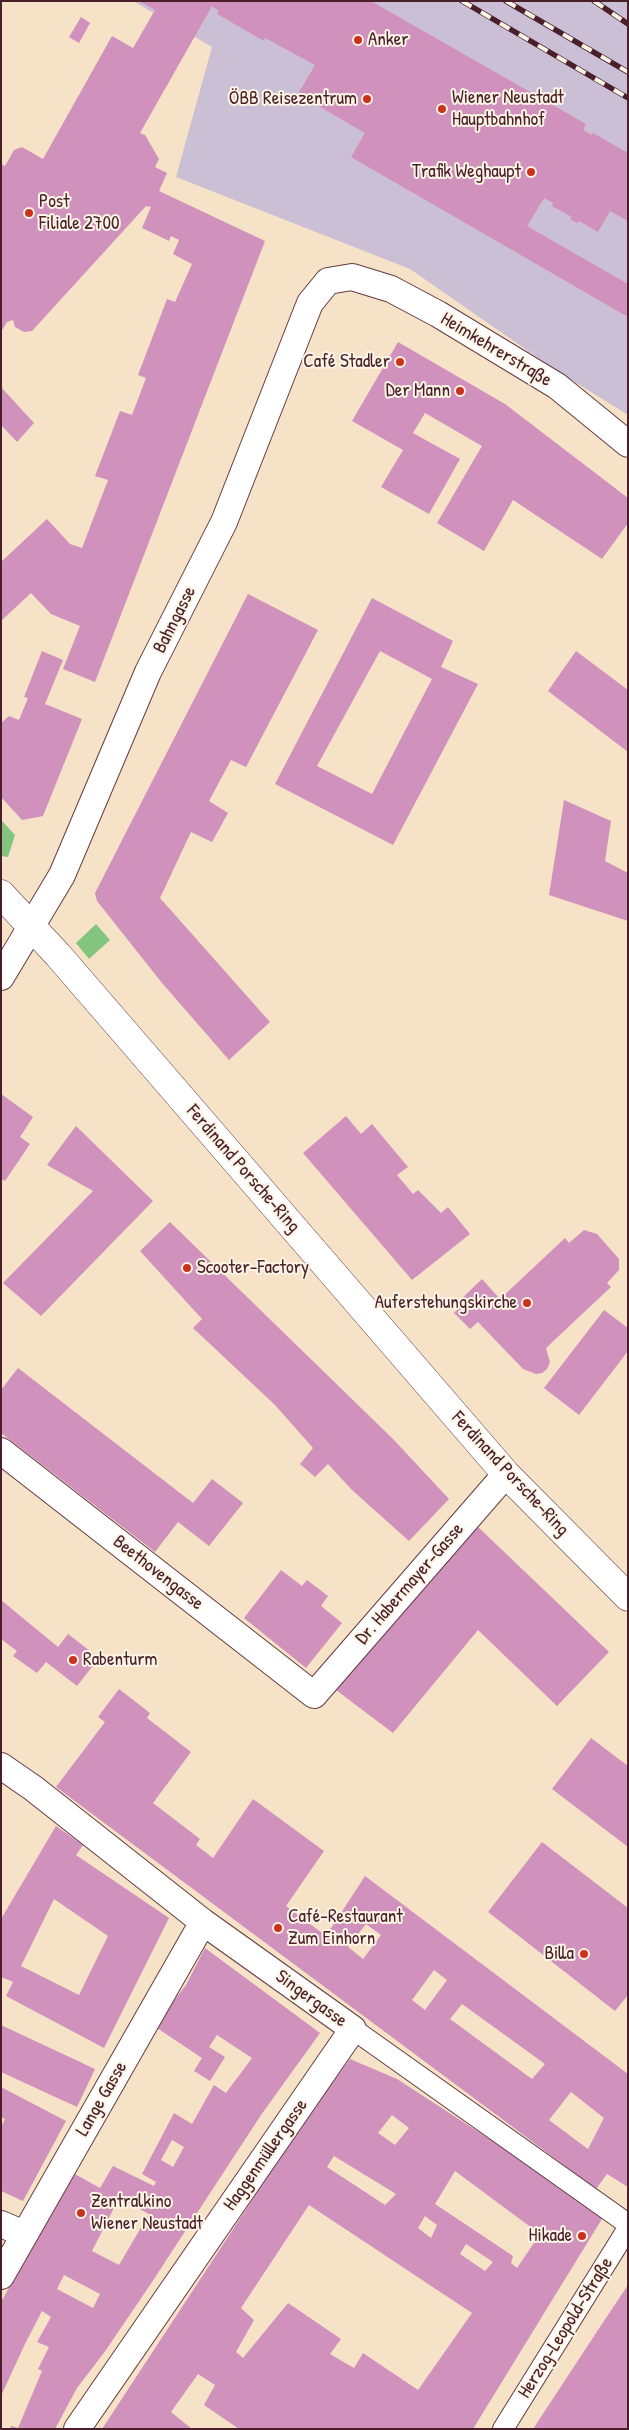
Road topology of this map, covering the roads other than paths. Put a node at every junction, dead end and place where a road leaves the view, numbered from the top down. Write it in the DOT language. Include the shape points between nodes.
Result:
graph roads {
  1 [pos="352,277"];
  2 [pos="628,444"];
  3 [pos="1,894"];
  4 [pos="31,927"];
  5 [pos="1,977"];
  6 [pos="1,1451"];
  7 [pos="506,1474"];
  8 [pos="628,1597"];
  9 [pos="314,1695"];
  10 [pos="1,1766"];
  11 [pos="203,1922"];
  12 [pos="353,2029"];
  13 [pos="628,2224"];
  14 [pos="628,2228"];
  15 [pos="12,2229"];
  16 [pos="1,2276"];
  17 [pos="77,2429"];
  18 [pos="503,2429"];
  1 -- 2 [label="street, Heimkehrerstraße" via="391,289 486,342 556,386"];
  1 -- 4 [label="street, Bahngasse" via="328,281 310,303 224,522 148,672 62,875"];
  3 -- 4 [label="street, Ferdinand Porsche-Ring"];
  4 -- 5 [label="street, Bahngasse"];
  4 -- 7 [label="street, Ferdinand Porsche-Ring"];
  6 -- 9 [label="street, Beethovengasse"];
  7 -- 8 [label="street, Ferdinand Porsche-Ring"];
  7 -- 9 [label="street, Dr. Habermayer-Gasse"];
  10 -- 11 [label="street, Singergasse"];
  11 -- 12 [label="street, Singergasse"];
  11 -- 15 [label="street, Lange Gasse"];
  12 -- 13 [label="street, Singergasse"];
  12 -- 17 [label="street, Haggenmüllergasse"];
  14 -- 18 [label="street, Herzog-Leopold-Straße"];
  15 -- 16 [label="street, Lange Gasse"];
}
